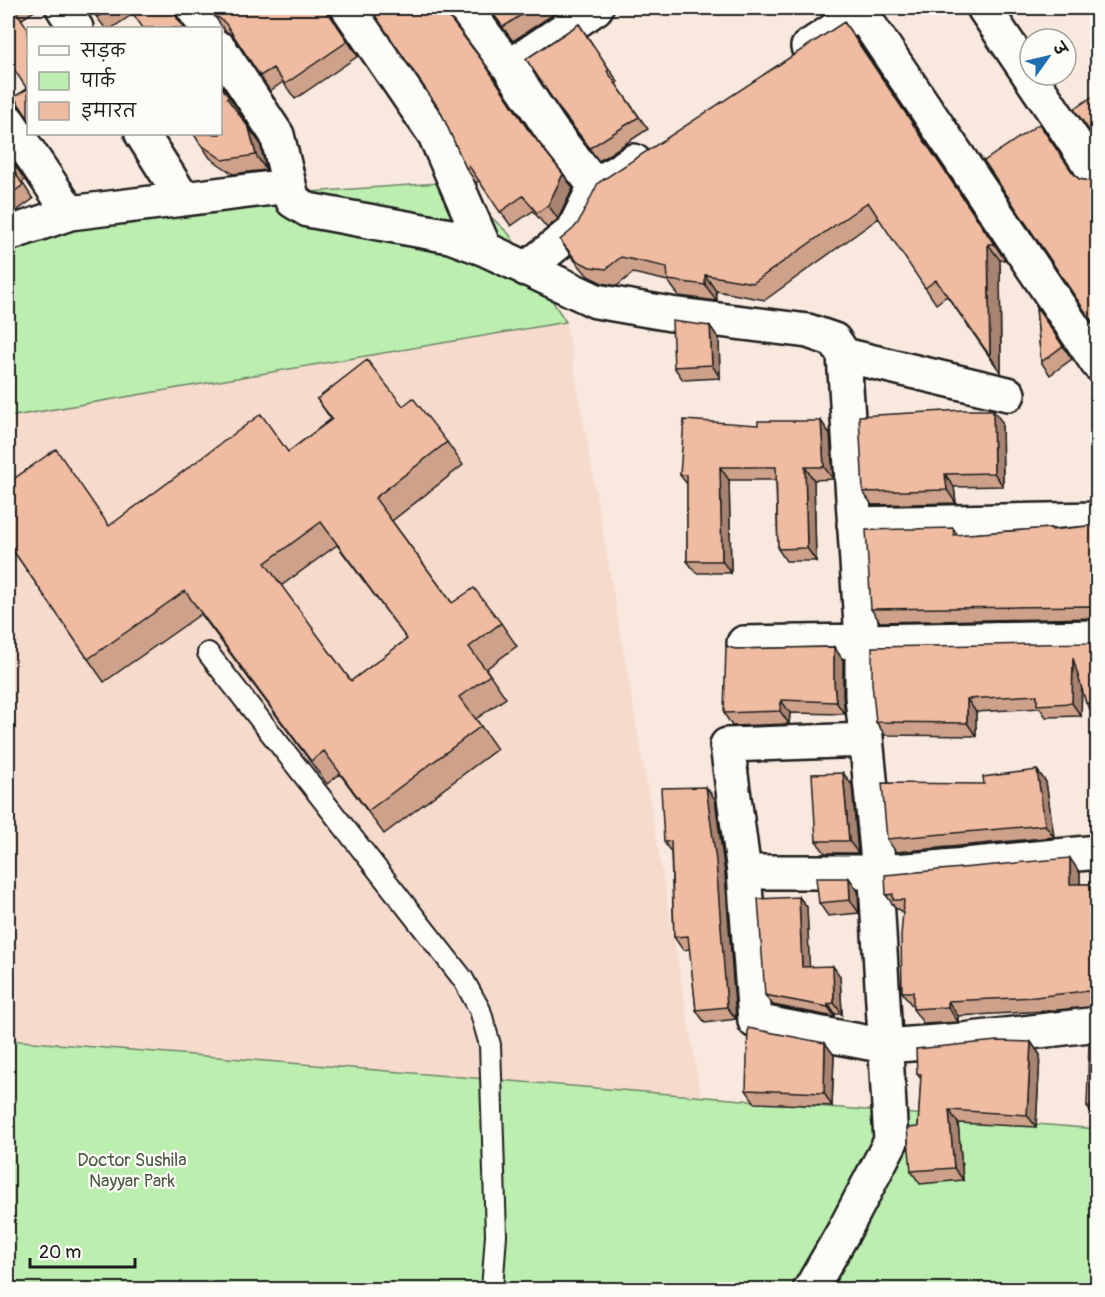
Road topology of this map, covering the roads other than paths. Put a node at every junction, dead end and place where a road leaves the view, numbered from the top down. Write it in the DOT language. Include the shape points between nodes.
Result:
graph roads {
  1 [pos="63,8"];
  2 [pos="193,8"];
  3 [pos="348,8"];
  4 [pos="465,8"];
  5 [pos="596,8"];
  6 [pos="984,8"];
  7 [pos="860,10"];
  8 [pos="75,27"];
  9 [pos="206,27"];
  10 [pos="222,53"];
  11 [pos="782,64"];
  12 [pos="509,67"];
  13 [pos="8,121"];
  14 [pos="143,135"];
  15 [pos="654,147"];
  16 [pos="1098,177"];
  17 [pos="289,186"];
  18 [pos="595,186"];
  19 [pos="183,199"];
  20 [pos="70,213"];
  21 [pos="8,234"];
  22 [pos="485,249"];
  23 [pos="526,269"];
  24 [pos="844,355"];
  25 [pos="1098,364"];
  26 [pos="1008,394"];
  27 [pos="1098,519"];
  28 [pos="854,524"];
  29 [pos="1098,637"];
  30 [pos="862,641"];
  31 [pos="744,643"];
  32 [pos="208,652"];
  33 [pos="866,740"];
  34 [pos="1098,852"];
  35 [pos="879,872"];
  36 [pos="744,873"];
  37 [pos="1098,1024"];
  38 [pos="885,1046"];
  39 [pos="492,1290"];
  40 [pos="810,1290"];
  1 -- 8 [label="street"];
  2 -- 9 [label="street"];
  3 -- 22 [label="street" via="435,135"];
  4 -- 12 [label="street"];
  5 -- 12 [label="street"];
  6 -- 16 [label="street"];
  7 -- 11 [label="street"];
  7 -- 25 [label="street"];
  10 -- 17 [label="street" via="277,135"];
  12 -- 18 [label="street"];
  13 -- 20 [label="street"];
  14 -- 19 [label="street"];
  15 -- 18 [label="street"];
  17 -- 19 [label="street"];
  17 -- 22 [label="street" via="293,201 308,210 450,236"];
  18 -- 23 [label="street" via="573,231"];
  19 -- 20 [label="street"];
  20 -- 21 [label="street"];
  22 -- 23 [label="street"];
  23 -- 24 [label="street" via="596,301 808,331 834,340"];
  24 -- 26 [label="street"];
  24 -- 28 [label="street"];
  27 -- 28 [label="street"];
  28 -- 30 [label="street"];
  29 -- 30 [label="street"];
  30 -- 31 [label="street"];
  30 -- 33 [label="street"];
  32 -- 39 [label="lane" via="463,979 480,1010 490,1046 496,1235"];
  33 -- 35 [label="street"];
  33 -- 36 [label="street" via="727,745"];
  34 -- 35 [label="street"];
  35 -- 36 [label="street"];
  35 -- 38 [label="street" via="876,881"];
  36 -- 38 [label="street" via="755,1021"];
  37 -- 38 [label="street"];
  38 -- 40 [label="street" via="891,1141"];
}
